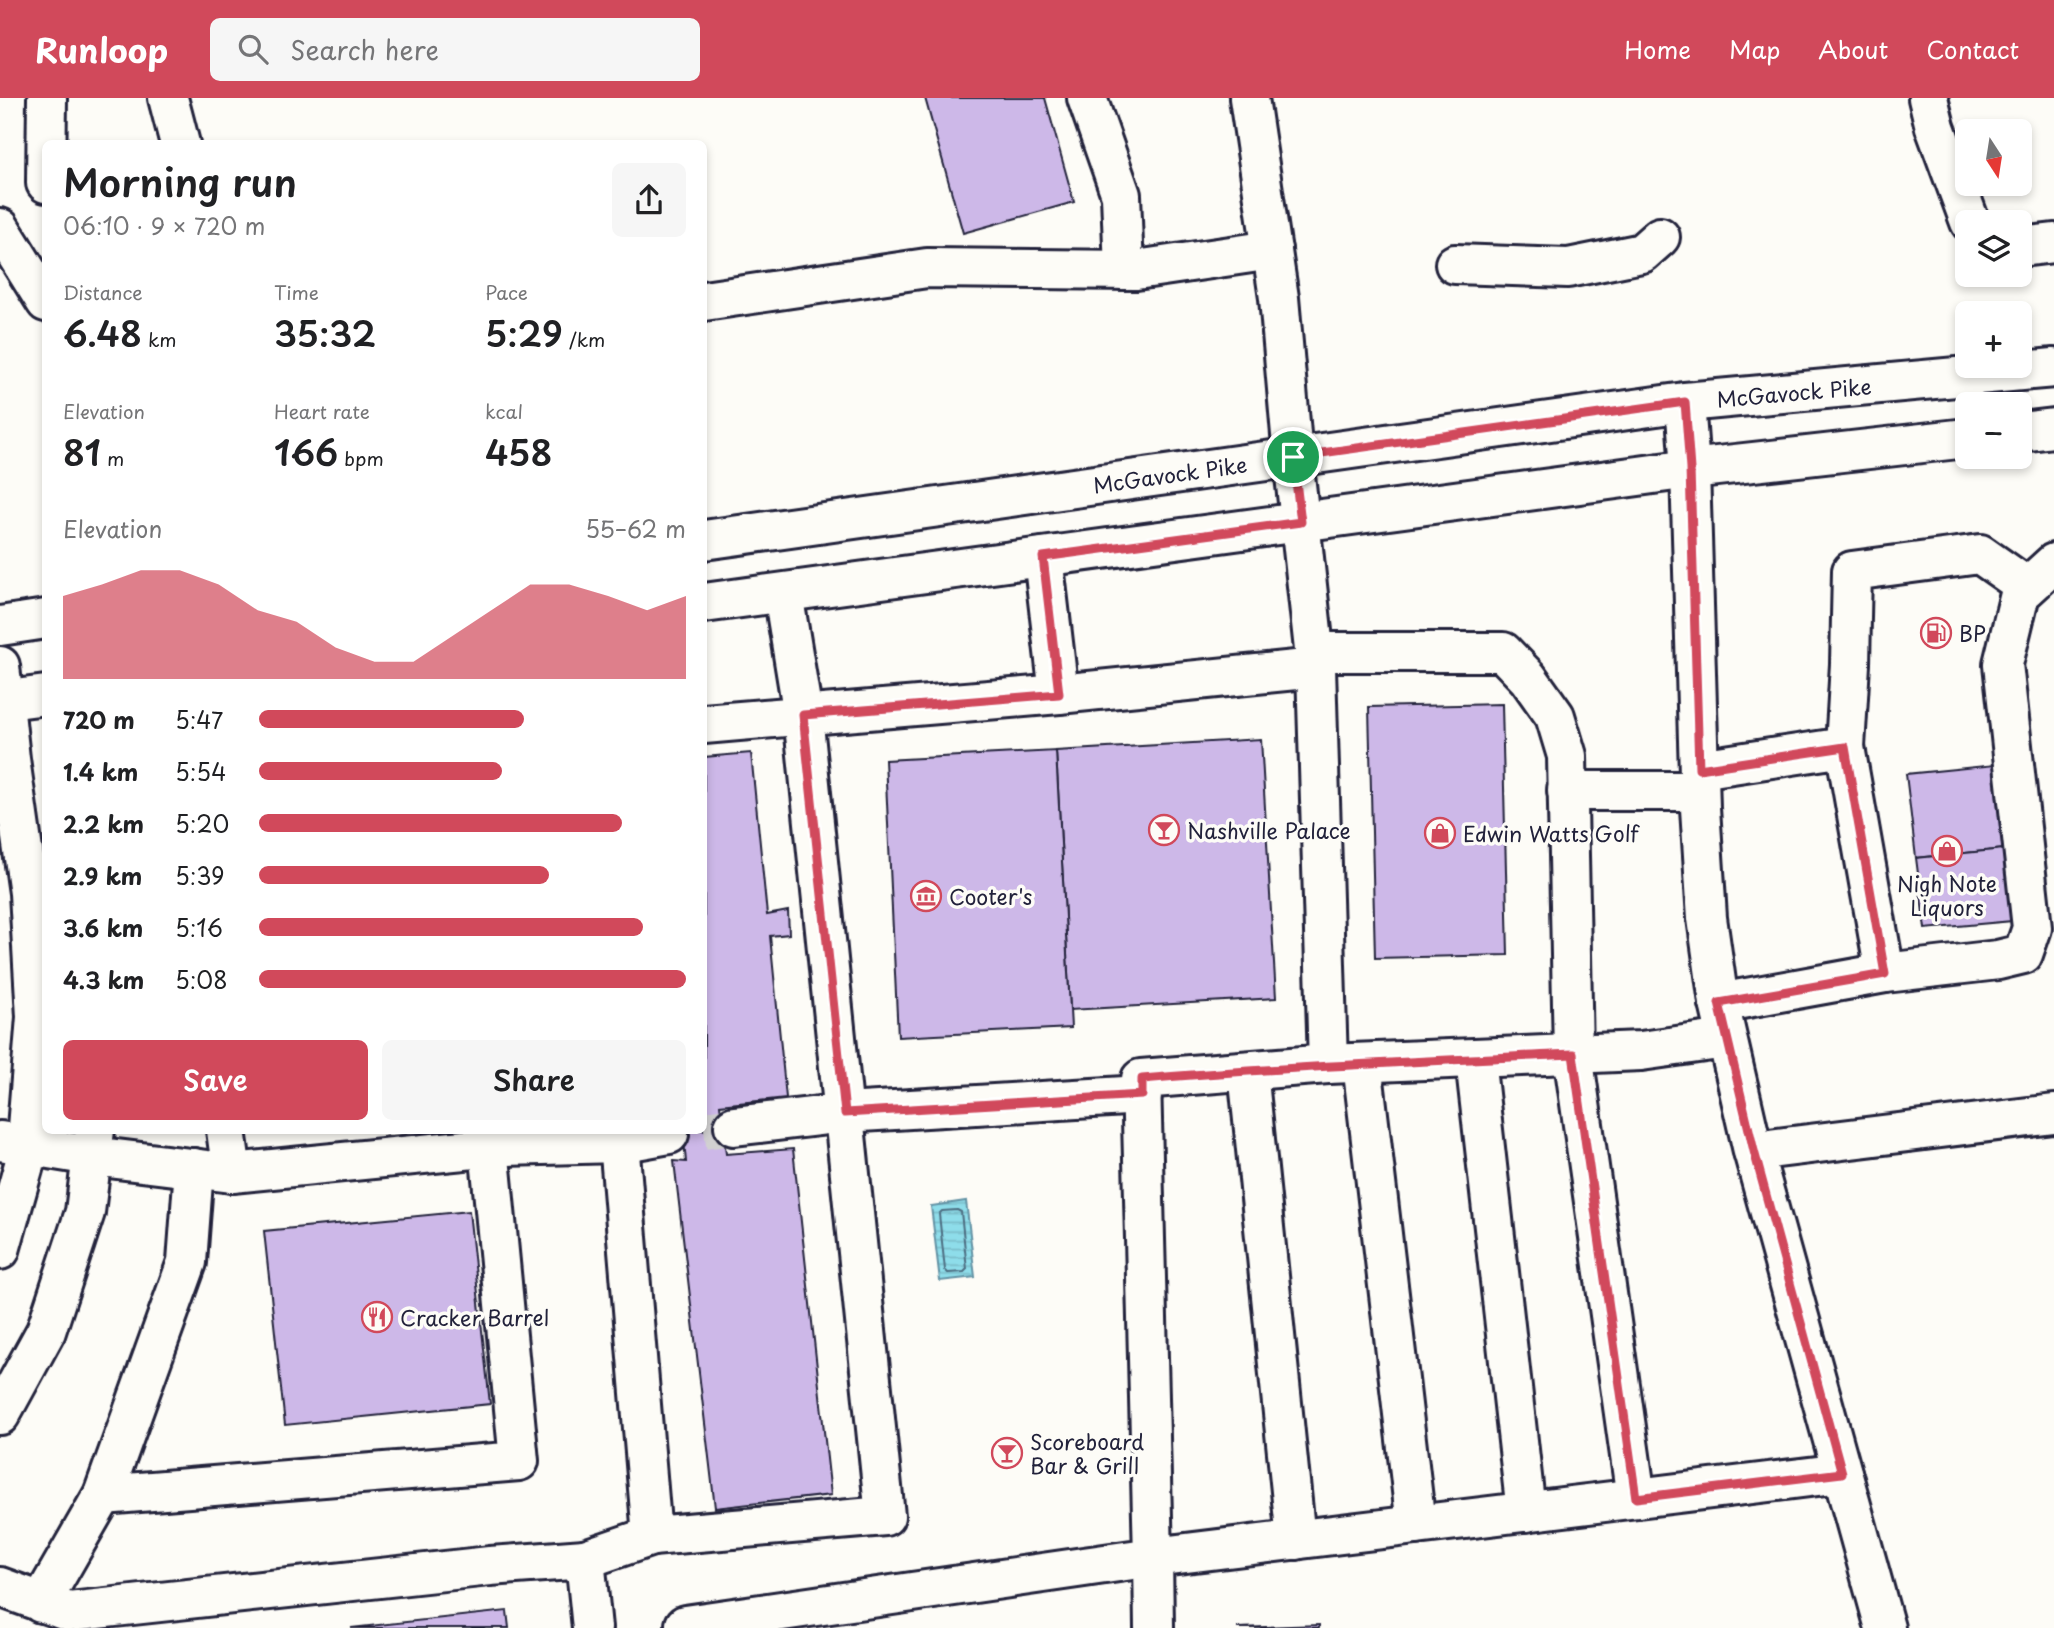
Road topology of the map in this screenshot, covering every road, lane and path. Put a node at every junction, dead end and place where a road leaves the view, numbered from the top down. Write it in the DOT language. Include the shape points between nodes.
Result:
graph roads {
  1 [pos="47,98"];
  2 [pos="168,98"];
  3 [pos="1087,98"];
  4 [pos="1249,98"];
  5 [pos="1928,98"];
  6 [pos="47,140"];
  7 [pos="179,140"];
  8 [pos="1966,210"];
  9 [pos="0,228"];
  10 [pos="1660,237"];
  11 [pos="2054,243"];
  12 [pos="2032,246"];
  13 [pos="1272,250"];
  14 [pos="1455,264"];
  15 [pos="1124,270"];
  16 [pos="42,296"];
  17 [pos="707,301"];
  18 [pos="2054,368"];
  19 [pos="1685,402"];
  20 [pos="2054,428"];
  21 [pos="2032,431"];
  22 [pos="1955,439"];
  23 [pos="1293,457"];
  24 [pos="1690,469"];
  25 [pos="1301,522"];
  26 [pos="707,540"];
  27 [pos="1043,557"];
  28 [pos="2040,575"];
  29 [pos="783,593"];
  30 [pos="707,603"];
  31 [pos="42,620"];
  32 [pos="0,626"];
  33 [pos="1315,660"];
  34 [pos="1,689"];
  35 [pos="42,694"];
  36 [pos="1059,694"];
  37 [pos="803,715"];
  38 [pos="707,724"];
  39 [pos="1845,747"];
  40 [pos="1699,780"];
  41 [pos="1567,791"];
  42 [pos="1885,974"];
  43 [pos="1723,1021"];
  44 [pos="1573,1054"];
  45 [pos="1475,1059"];
  46 [pos="1345,1064"];
  47 [pos="1248,1070"];
  48 [pos="1142,1095"];
  49 [pos="845,1113"];
  50 [pos="2054,1114"];
  51 [pos="734,1126"];
  52 [pos="227,1134"];
  53 [pos="669,1135"];
  54 [pos="619,1137"];
  55 [pos="499,1141"];
  56 [pos="13,1142"];
  57 [pos="93,1143"];
  58 [pos="1754,1151"];
  59 [pos="194,1168"];
  60 [pos="232,1173"];
  61 [pos="0,1250"];
  62 [pos="0,1415"];
  63 [pos="1842,1473"];
  64 [pos="103,1495"];
  65 [pos="1636,1498"];
  66 [pos="1526,1512"];
  67 [pos="1416,1525"];
  68 [pos="652,1536"];
  69 [pos="1296,1540"];
  70 [pos="1153,1557"];
  71 [pos="585,1559"];
  72 [pos="0,1587"];
  73 [pos="41,1602"];
  74 [pos="592,1628"];
  75 [pos="685,1628"];
  76 [pos="1154,1628"];
  77 [pos="1885,1628"];
  1 -- 6 [label="street"];
  2 -- 7 [label="street"];
  3 -- 15 [label="street" via="1121,195"];
  4 -- 13 [label="street"];
  5 -- 8 [label="street"];
  9 -- 16 [label="street"];
  10 -- 14 [label="street" via="1643,253 1569,268"];
  11 -- 12 [label="street"];
  13 -- 15 [label="street"];
  13 -- 23 [label="street"];
  15 -- 17 [label="street" via="926,268"];
  18 -- 19 [label="street, McGavock Pike"];
  19 -- 23 [label="street, McGavock Pike"];
  19 -- 24 [label="street"];
  20 -- 21 [label="street"];
  22 -- 24 [label="street"];
  23 -- 25 [label="street"];
  23 -- 26 [label="street, McGavock Pike"];
  24 -- 25 [label="street"];
  24 -- 40 [label="street"];
  25 -- 27 [label="street"];
  25 -- 33 [label="street"];
  27 -- 29 [label="street"];
  27 -- 36 [label="street"];
  28 -- 39 [label="street" via="1980,554 1852,571"];
  28 -- 42 [label="street" via="2020,594 2003,664 2032,928 2024,954"];
  29 -- 30 [label="street"];
  29 -- 37 [label="street"];
  31 -- 32 [label="street"];
  33 -- 36 [label="street"];
  33 -- 41 [label="street" via="1503,653 1555,716 1567,756"];
  33 -- 46 [label="street"];
  34 -- 35 [label="street"];
  34 -- 56 [label="street" via="29,893 36,1017"];
  36 -- 37 [label="street"];
  37 -- 38 [label="street"];
  37 -- 49 [label="street"];
  39 -- 40 [label="street"];
  39 -- 42 [label="street"];
  40 -- 41 [label="street"];
  40 -- 43 [label="street" via="1707,918"];
  41 -- 44 [label="street"];
  42 -- 43 [label="street"];
  43 -- 44 [label="street" via="1641,1051"];
  43 -- 58 [label="street"];
  44 -- 45 [label="street"];
  44 -- 65 [label="street"];
  45 -- 46 [label="street"];
  45 -- 66 [label="street"];
  46 -- 47 [label="street"];
  46 -- 67 [label="street"];
  47 -- 48 [label="street" via="1142,1079"];
  47 -- 69 [label="street"];
  48 -- 49 [label="street"];
  48 -- 70 [label="street"];
  49 -- 51 [label="street"];
  49 -- 68 [label="street" via="885,1516"];
  50 -- 58 [label="street"];
  52 -- 60 [label="street"];
  53 -- 54 [label="street"];
  54 -- 55 [label="street"];
  54 -- 68 [label="street"];
  55 -- 60 [label="street"];
  55 -- 64 [label="street" via="519,1461"];
  56 -- 57 [label="street"];
  56 -- 61 [label="street" via="24,1165"];
  57 -- 59 [label="street"];
  57 -- 62 [label="street" via="85,1212 46,1331"];
  58 -- 63 [label="street"];
  59 -- 60 [label="street"];
  59 -- 64 [label="street" via="187,1262"];
  63 -- 65 [label="street"];
  63 -- 77 [label="street"];
  64 -- 73 [label="street"];
  65 -- 66 [label="street"];
  66 -- 67 [label="street"];
  67 -- 69 [label="street"];
  68 -- 71 [label="street"];
  69 -- 70 [label="street"];
  70 -- 75 [label="street"];
  70 -- 76 [label="street"];
  71 -- 73 [label="street" via="69,1612"];
  71 -- 74 [label="street"];
  72 -- 73 [label="street"];
}
